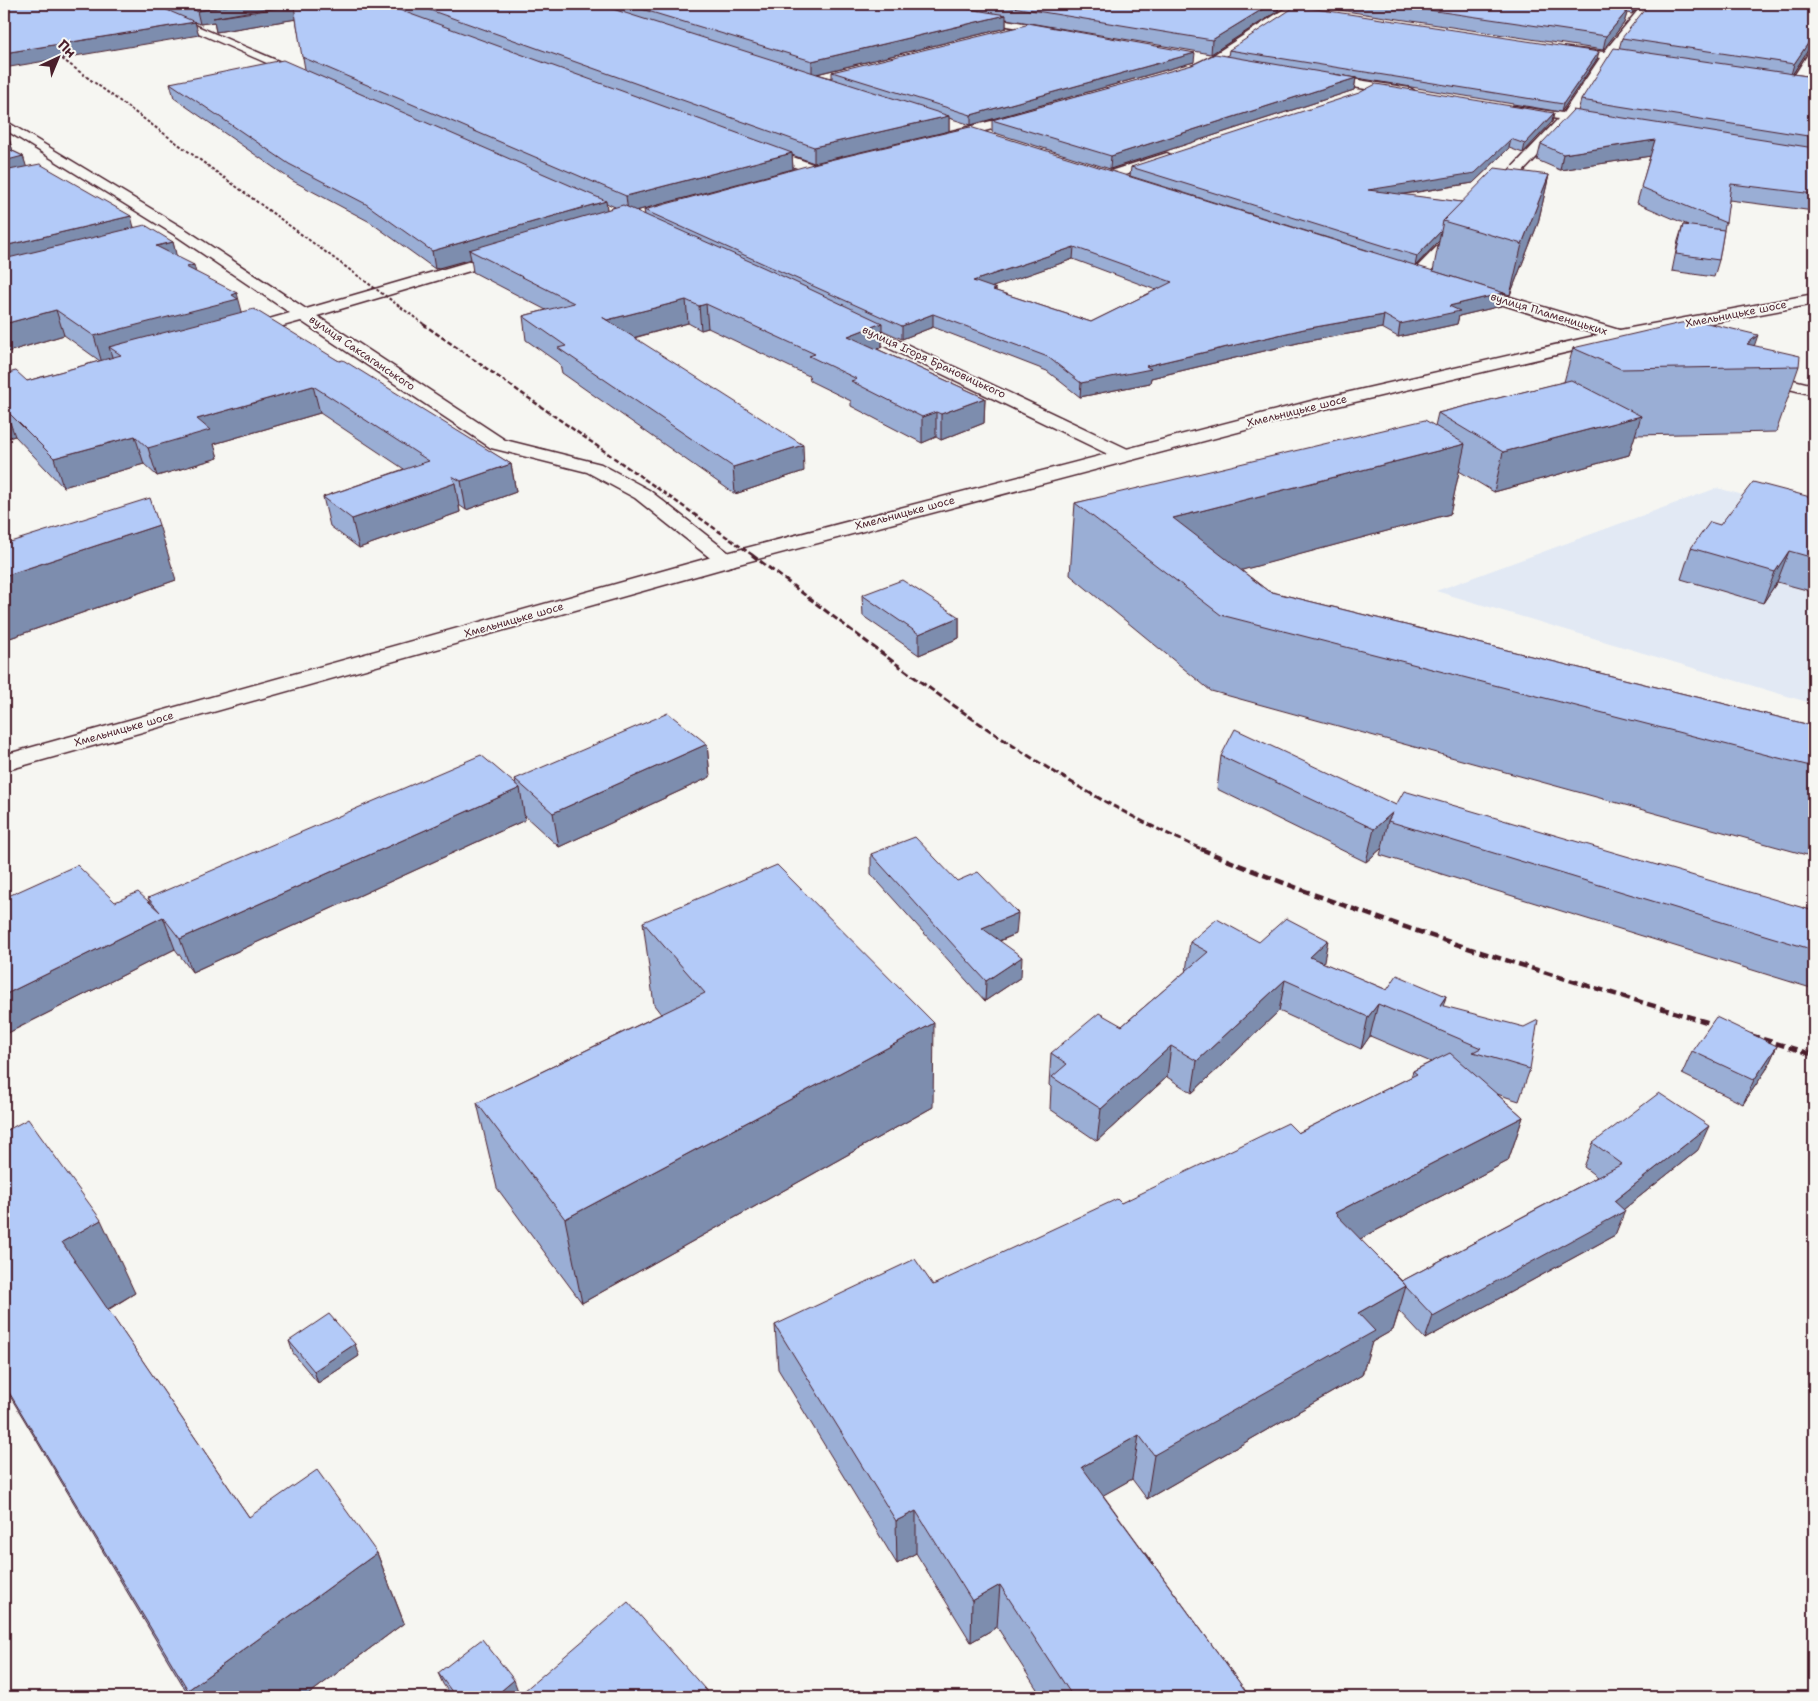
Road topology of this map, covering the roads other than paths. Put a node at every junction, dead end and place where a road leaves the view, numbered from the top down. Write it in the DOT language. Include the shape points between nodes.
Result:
graph roads {
  1 [pos="138,4"];
  2 [pos="1648,4"];
  3 [pos="1274,5"];
  4 [pos="1296,6"];
  5 [pos="1312,11"];
  6 [pos="957,14"];
  7 [pos="218,26"];
  8 [pos="1032,27"];
  9 [pos="198,30"];
  10 [pos="1070,33"];
  11 [pos="1003,34"];
  12 [pos="1548,47"];
  13 [pos="1814,53"];
  14 [pos="1191,54"];
  15 [pos="1607,56"];
  16 [pos="1214,59"];
  17 [pos="1230,63"];
  18 [pos="1656,63"];
  19 [pos="1176,74"];
  20 [pos="1306,76"];
  21 [pos="322,83"];
  22 [pos="1795,84"];
  23 [pos="1376,86"];
  24 [pos="1423,94"];
  25 [pos="1353,97"];
  26 [pos="1500,106"];
  27 [pos="1038,113"];
  28 [pos="1567,117"];
  29 [pos="946,122"];
  30 [pos="4,124"];
  31 [pos="1614,125"];
  32 [pos="974,130"];
  33 [pos="1001,139"];
  34 [pos="926,142"];
  35 [pos="748,145"];
  36 [pos="1177,154"];
  37 [pos="84,172"];
  38 [pos="794,174"];
  39 [pos="67,176"];
  40 [pos="1140,184"];
  41 [pos="183,234"];
  42 [pos="164,239"];
  43 [pos="521,251"];
  44 [pos="1400,268"];
  45 [pos="1419,274"];
  46 [pos="1437,280"];
  47 [pos="1455,285"];
  48 [pos="1814,299"];
  49 [pos="834,314"];
  50 [pos="305,315"];
  51 [pos="1620,335"];
  52 [pos="220,338"];
  53 [pos="1664,350"];
  54 [pos="1738,371"];
  55 [pos="1814,390"];
  56 [pos="1125,455"];
  57 [pos="727,560"];
  58 [pos="4,763"];
  1 -- 9 [label="street"];
  2 -- 15 [label="street" via="1629,18"];
  3 -- 4 [label="street"];
  4 -- 5 [label="street"];
  4 -- 16 [label="street"];
  6 -- 8 [label="street"];
  7 -- 9 [label="street"];
  8 -- 10 [label="street"];
  8 -- 11 [label="street"];
  9 -- 21 [label="street"];
  12 -- 15 [label="street"];
  13 -- 22 [label="street"];
  14 -- 16 [label="street"];
  15 -- 18 [label="street"];
  15 -- 28 [label="street"];
  16 -- 17 [label="street"];
  16 -- 19 [label="street"];
  20 -- 23 [label="street"];
  23 -- 24 [label="street"];
  23 -- 25 [label="street"];
  26 -- 28 [label="street"];
  27 -- 32 [label="street"];
  28 -- 31 [label="street"];
  28 -- 45 [label="street"];
  29 -- 32 [label="street"];
  30 -- 37 [label="street, вулиця Саксаганського"];
  32 -- 33 [label="street"];
  32 -- 34 [label="street"];
  35 -- 38 [label="street" via="818,168"];
  36 -- 40 [label="street" via="1107,173"];
  37 -- 39 [label="street"];
  37 -- 41 [label="street, вулиця Саксаганського"];
  41 -- 42 [label="street"];
  41 -- 50 [label="street, вулиця Саксаганського"];
  43 -- 50 [label="street"];
  44 -- 45 [label="street"];
  45 -- 46 [label="street"];
  47 -- 51 [label="street, вулиця Пламеницьких"];
  48 -- 51 [label="street, Хмельницьке шосе"];
  49 -- 56 [label="street, вулиця Ігоря Брановицького"];
  50 -- 52 [label="street"];
  50 -- 57 [label="street, вулиця Саксаганського" via="498,444 594,468 642,494"];
  51 -- 53 [label="street, вулиця Пламеницьких"];
  51 -- 56 [label="street, Хмельницьке шосе" via="1322,404"];
  54 -- 55 [label="street"];
  56 -- 57 [label="street, Хмельницьке шосе"];
  57 -- 58 [label="street, Хмельницьке шосе"];
}
